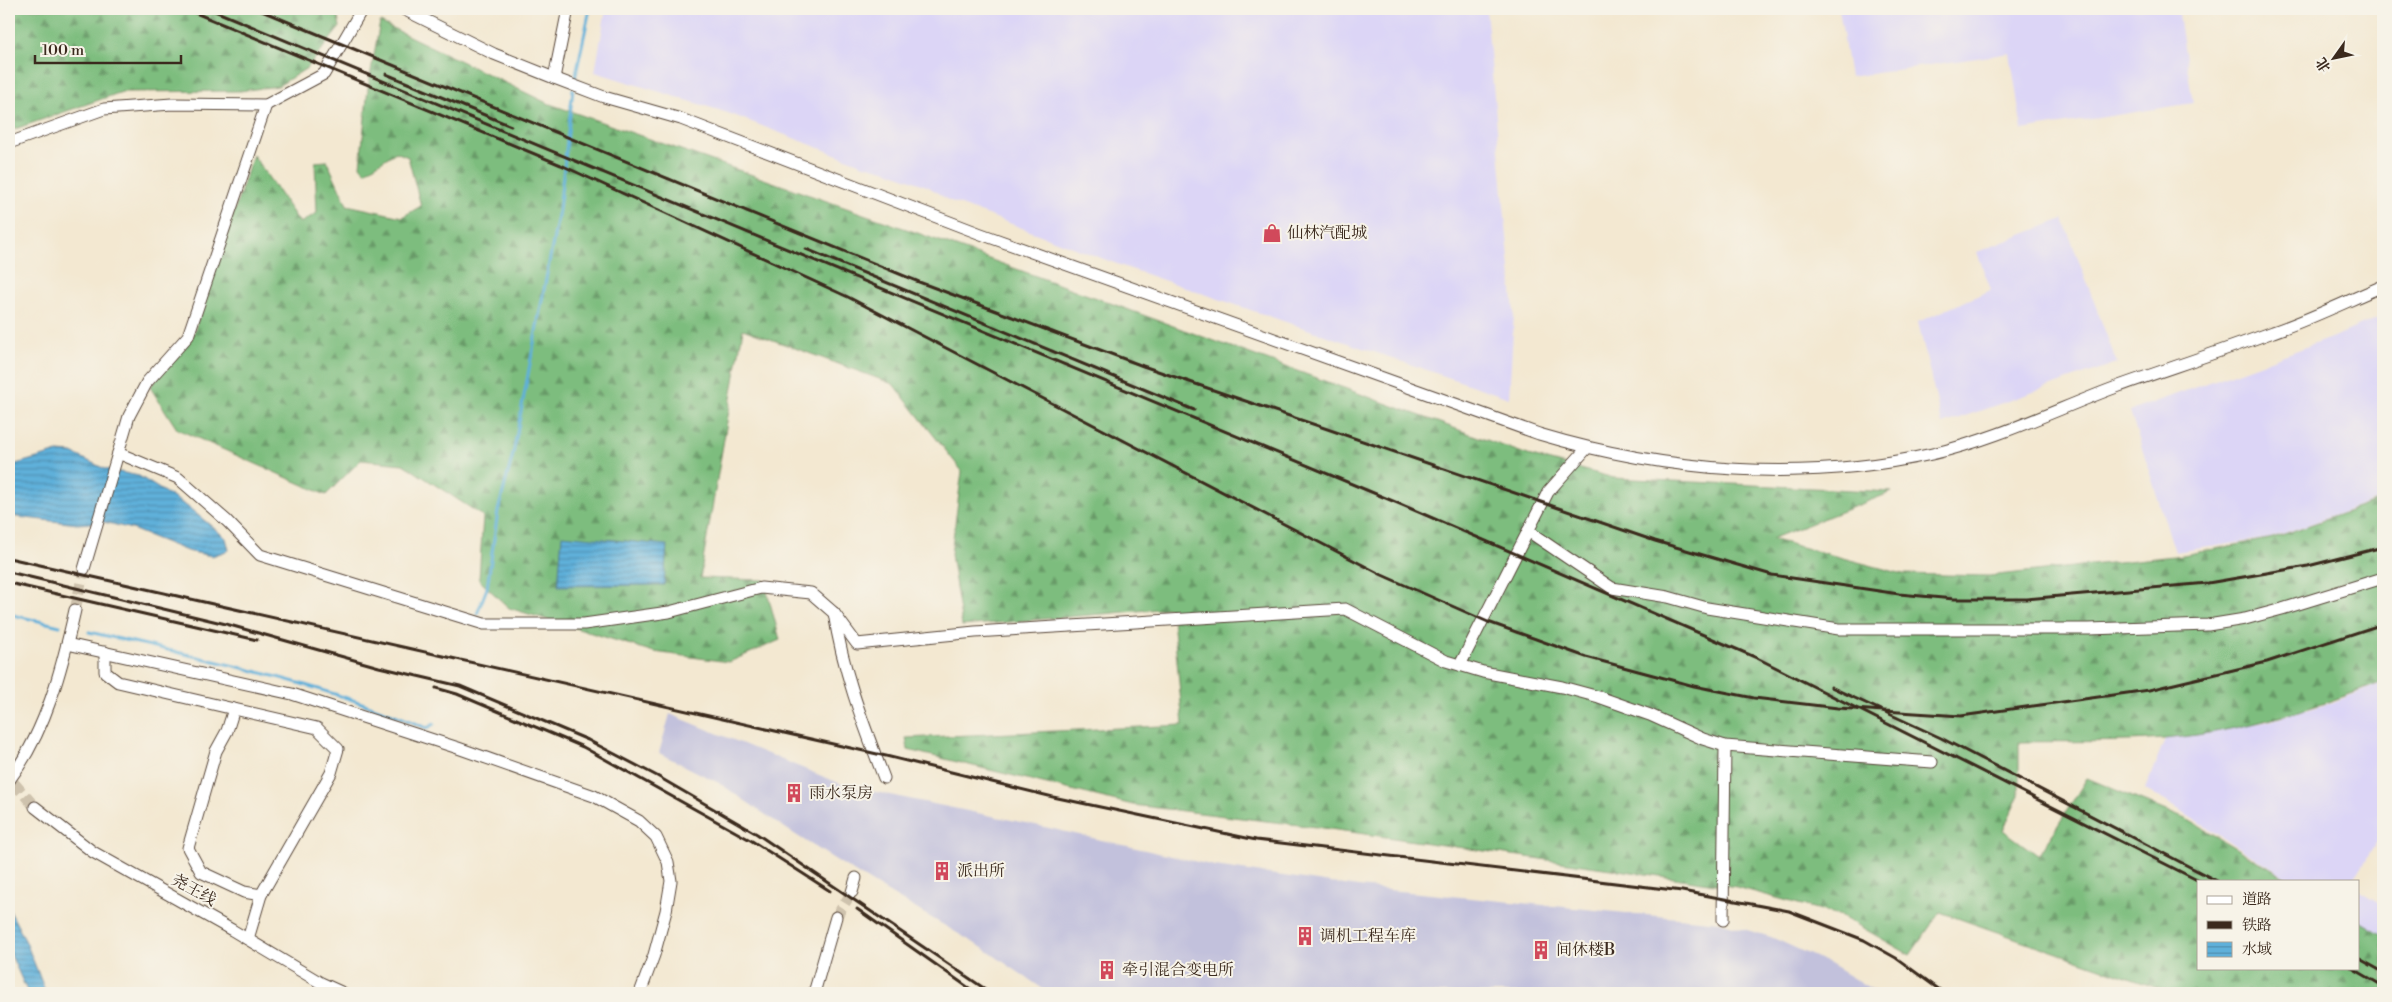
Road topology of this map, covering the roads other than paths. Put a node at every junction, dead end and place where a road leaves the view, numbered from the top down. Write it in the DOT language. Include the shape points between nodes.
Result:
graph roads {
  1 [pos="362,9"];
  2 [pos="403,9"];
  3 [pos="568,9"];
  4 [pos="554,78"];
  5 [pos="266,105"];
  6 [pos="9,143"];
  7 [pos="2383,286"];
  8 [pos="1587,448"];
  9 [pos="118,453"];
  10 [pos="1528,531"];
  11 [pos="84,569"];
  12 [pos="2383,578"];
  13 [pos="75,610"];
  14 [pos="834,613"];
  15 [pos="67,644"];
  16 [pos="105,652"];
  17 [pos="1460,665"];
  18 [pos="234,709"];
  19 [pos="1725,746"];
  20 [pos="1932,762"];
  21 [pos="884,778"];
  22 [pos="11,780"];
  23 [pos="35,806"];
  24 [pos="856,878"];
  25 [pos="852,892"];
  26 [pos="261,895"];
  27 [pos="836,917"];
  28 [pos="1723,920"];
  29 [pos="248,938"];
  30 [pos="343,993"];
  31 [pos="640,993"];
  32 [pos="814,993"];
  1 -- 5 [label="street" via="324,74"];
  2 -- 4 [label="street" via="494,54"];
  3 -- 4 [label="street"];
  4 -- 8 [label="street" via="604,97 682,119 981,234 1539,434"];
  5 -- 6 [label="street" via="172,104 104,109"];
  5 -- 9 [label="street" via="188,336 146,382 129,416"];
  7 -- 8 [label="street" via="2274,332 2118,386 2045,417 1934,453 1866,466 1809,471 1710,468"];
  8 -- 10 [label="street" via="1548,492"];
  9 -- 11 [label="street"];
  9 -- 14 [label="street" via="178,478 260,555 484,624 584,624 669,612 760,588 811,593"];
  10 -- 12 [label="street" via="1612,588 1668,597 1707,608 1839,629 2089,629 2208,625 2282,610"];
  10 -- 17 [label="street"];
  13 -- 15 [label="street"];
  14 -- 17 [label="street" via="857,644 975,632 1345,609 1417,648"];
  14 -- 21 [label="street" via="851,690"];
  15 -- 16 [label="street"];
  15 -- 22 [label="street" via="61,670 27,756"];
  16 -- 18 [label="street" via="105,672 118,682"];
  16 -- 31 [label="street" via="292,694 594,796 638,821 656,837 668,862 671,881 654,955"];
  17 -- 19 [label="street" via="1599,697"];
  18 -- 26 [label="street" via="216,751 188,848 201,872 244,892"];
  18 -- 26 [label="street" via="317,728 338,749 331,773"];
  19 -- 20 [label="street"];
  19 -- 28 [label="street"];
  23 -- 29 [label="street, 尧王线" via="93,852"];
  24 -- 25 [label="street"];
  26 -- 29 [label="street"];
  27 -- 32 [label="street"];
  29 -- 30 [label="street, 尧王线"];
}
